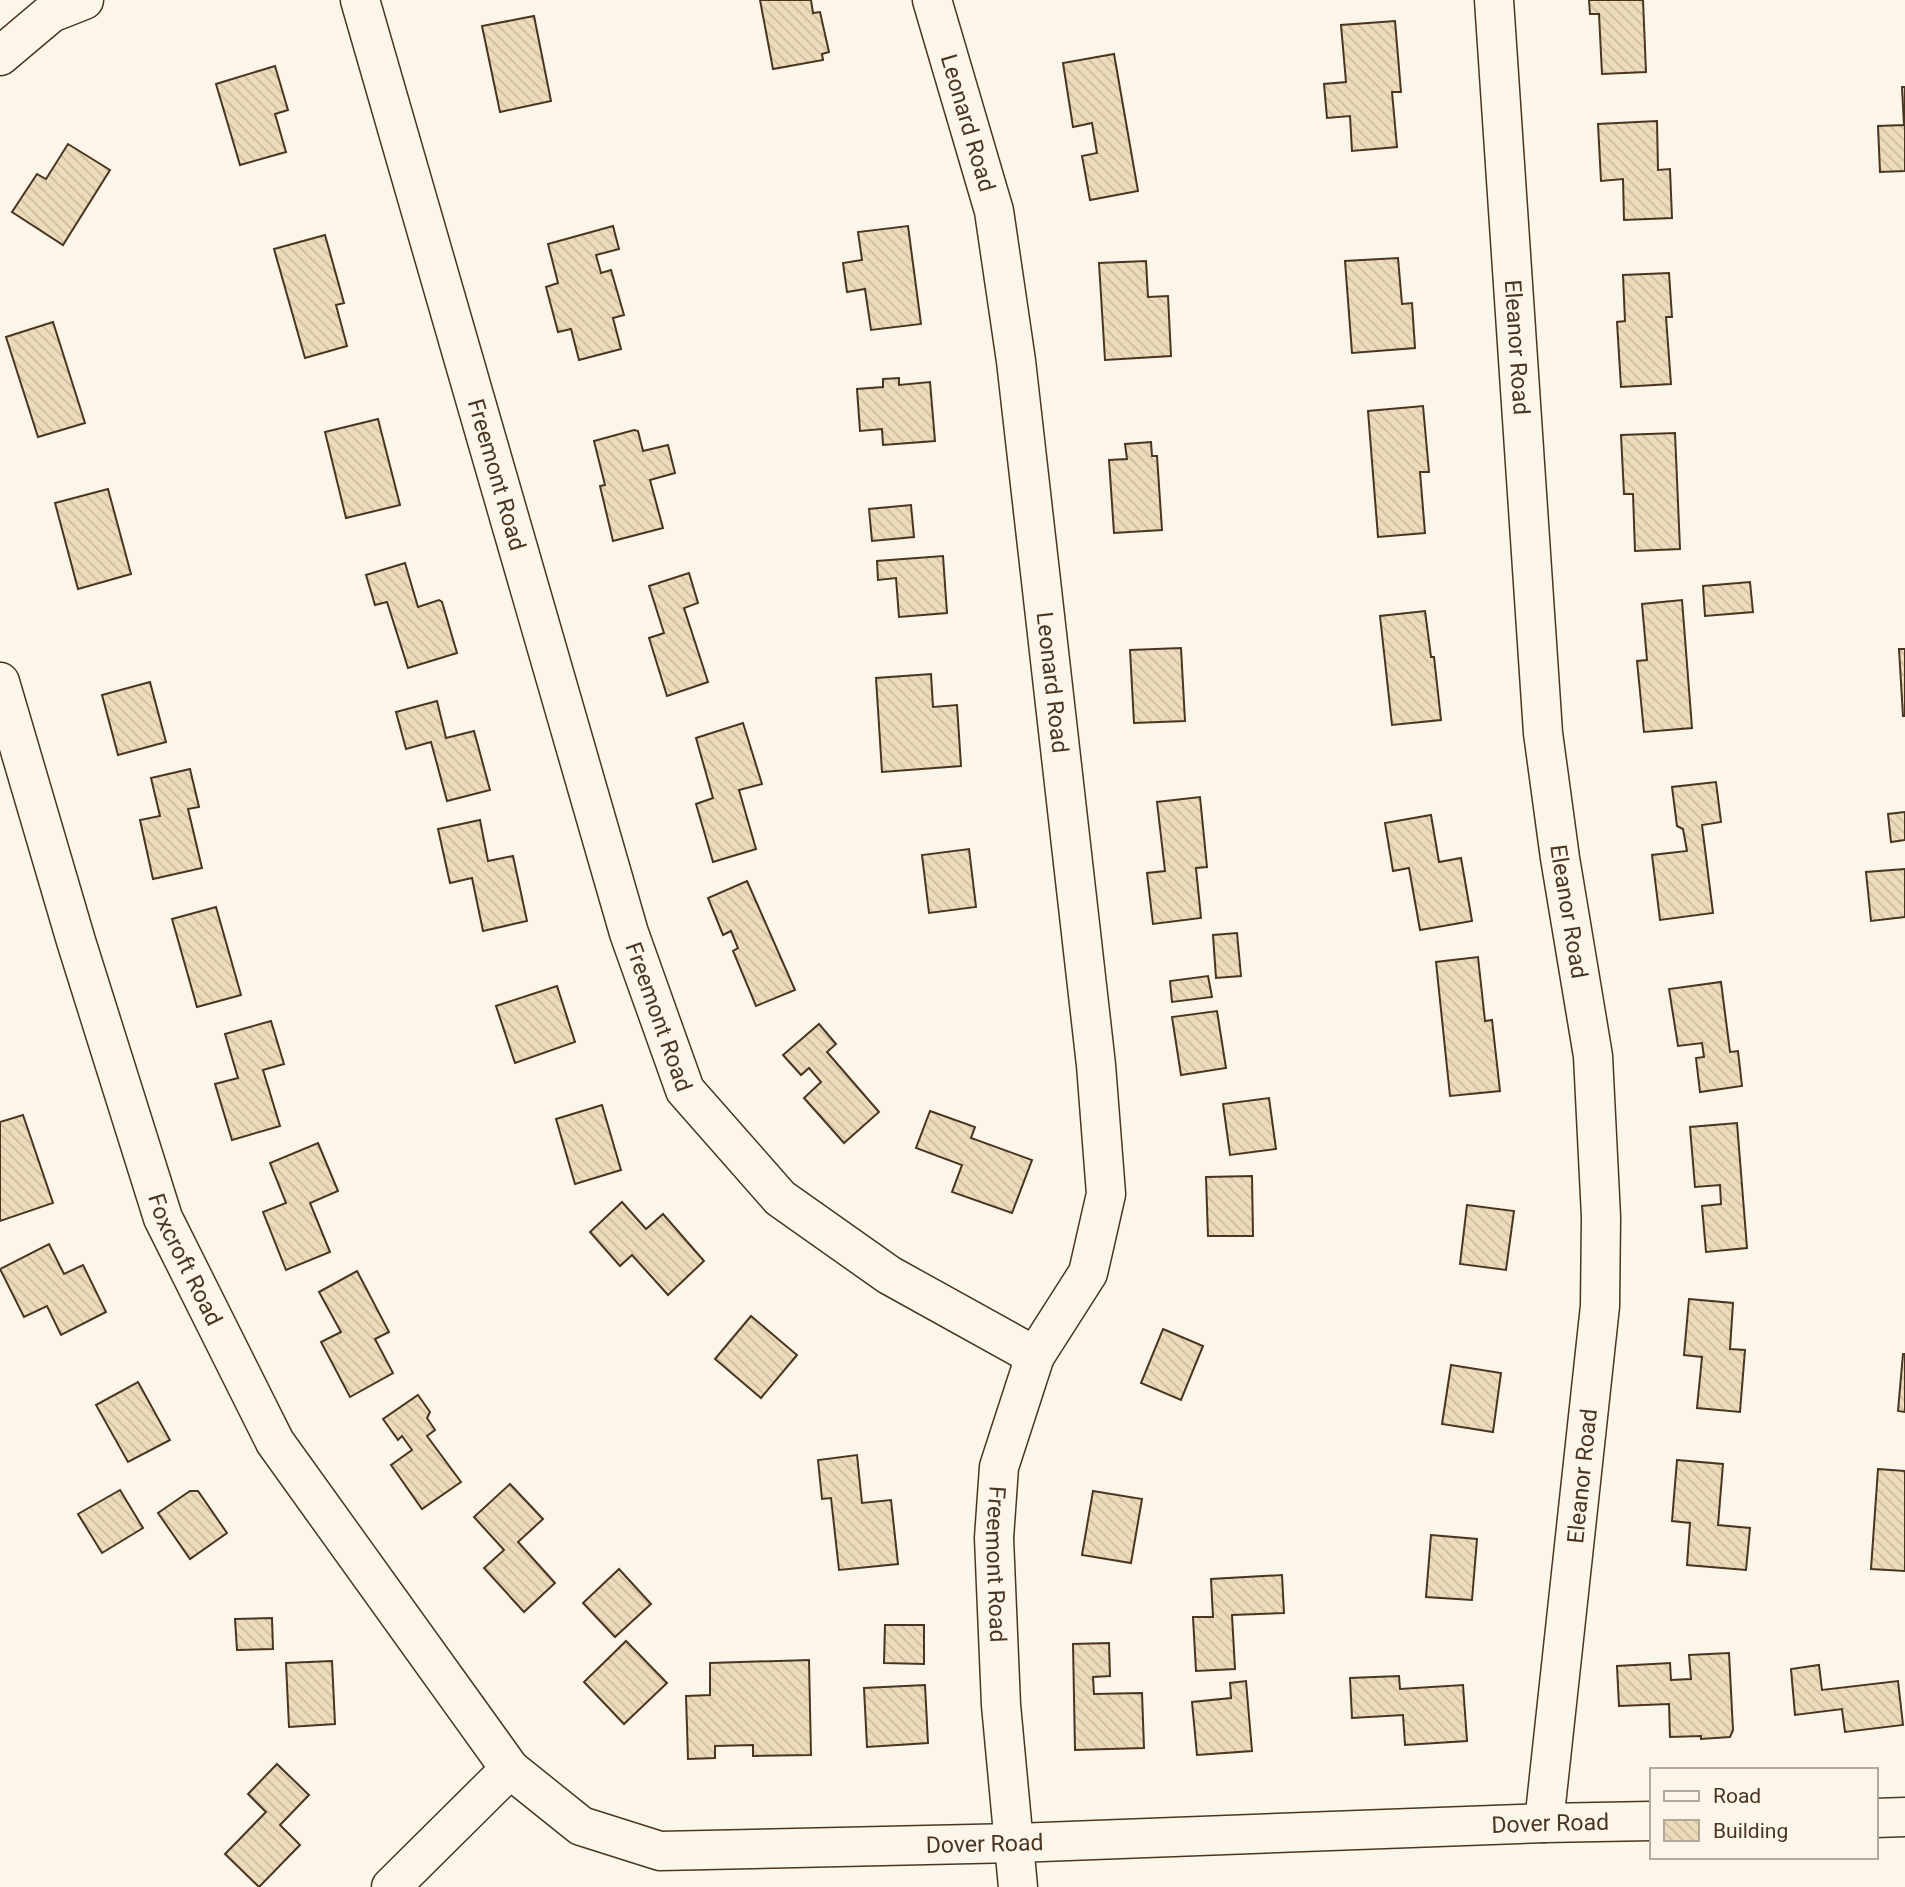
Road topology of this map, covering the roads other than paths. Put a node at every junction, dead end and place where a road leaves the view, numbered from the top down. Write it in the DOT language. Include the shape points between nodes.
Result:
graph roads {
  1 [pos="84,0"];
  2 [pos="360,0"];
  3 [pos="932,0"];
  4 [pos="1494,0"];
  5 [pos="0,56"];
  6 [pos="0,682"];
  7 [pos="1035,1356"];
  8 [pos="510,1769"];
  9 [pos="1905,1817"];
  10 [pos="1877,1818"];
  11 [pos="1650,1821"];
  12 [pos="1544,1823"];
  13 [pos="1015,1843"];
  14 [pos="391,1887"];
  15 [pos="1018,1887"];
  1 -- 5 [label="street" via="51,13"];
  2 -- 7 [label="street, Freemont Road" via="629,933 685,1090 780,1198 889,1275"];
  3 -- 7 [label="street, Leonard Road" via="994,211 1016,361 1097,1078 1106,1194 1088,1273"];
  4 -- 12 [label="street, Eleanor Road" via="1543,733 1592,1056 1601,1217 1600,1306"];
  6 -- 8 [label="street, Foxcroft Road" via="163,1218 275,1442"];
  7 -- 13 [label="street, Freemont Road" via="999,1467 994,1538 1000,1704"];
  8 -- 13 [label="street, Dover Road" via="581,1826 660,1852"];
  8 -- 14 [label="street"];
  9 -- 10 [label="street"];
  11 -- 12 [label="street, Dover Road"];
  12 -- 13 [label="street, Dover Road"];
  13 -- 15 [label="street, Freemont Road"];
}
